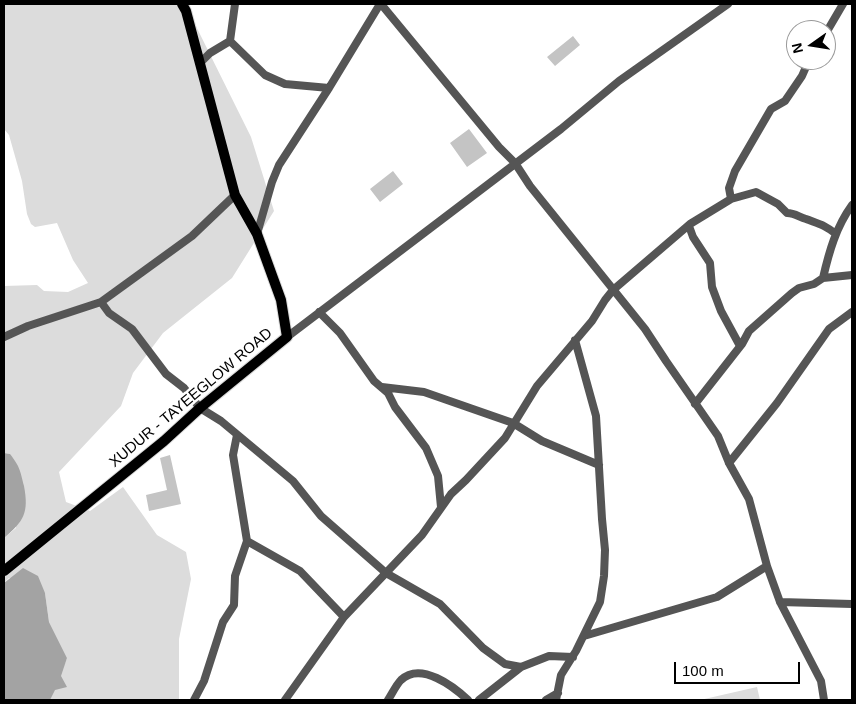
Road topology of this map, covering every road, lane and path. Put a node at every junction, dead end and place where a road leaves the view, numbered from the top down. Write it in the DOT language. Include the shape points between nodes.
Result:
graph roads {
  1 [pos="182,4"];
  2 [pos="235,4"];
  3 [pos="381,4"];
  4 [pos="728,4"];
  5 [pos="843,4"];
  6 [pos="834,20"];
  7 [pos="230,41"];
  8 [pos="200,62"];
  9 [pos="805,70"];
  10 [pos="329,88"];
  11 [pos="515,163"];
  12 [pos="235,195"];
  13 [pos="731,199"];
  14 [pos="852,205"];
  15 [pos="689,226"];
  16 [pos="257,234"];
  17 [pos="836,234"];
  18 [pos="852,275"];
  19 [pos="824,278"];
  20 [pos="613,290"];
  21 [pos="101,302"];
  22 [pos="319,312"];
  23 [pos="852,312"];
  24 [pos="287,337"];
  25 [pos="4,338"];
  26 [pos="576,340"];
  27 [pos="740,346"];
  28 [pos="380,387"];
  29 [pos="695,404"];
  30 [pos="200,408"];
  31 [pos="513,423"];
  32 [pos="237,435"];
  33 [pos="729,463"];
  34 [pos="599,465"];
  35 [pos="441,507"];
  36 [pos="247,541"];
  37 [pos="767,566"];
  38 [pos="4,570"];
  39 [pos="386,573"];
  40 [pos="780,602"];
  41 [pos="852,604"];
  42 [pos="344,617"];
  43 [pos="584,636"];
  44 [pos="573,657"];
  45 [pos="521,667"];
  46 [pos="557,696"];
  47 [pos="194,700"];
  48 [pos="285,700"];
  49 [pos="388,700"];
  50 [pos="468,700"];
  51 [pos="479,700"];
  52 [pos="546,700"];
  53 [pos="824,700"];
  1 -- 8 [label="main road, XUDUR - TAYEEGLOW ROAD"];
  2 -- 7 [label="street"];
  3 -- 10 [label="street"];
  3 -- 11 [label="street"];
  4 -- 11 [label="street" via="619,81"];
  5 -- 6 [label="street"];
  7 -- 8 [label="street"];
  7 -- 10 [label="street" via="265,75 285,84"];
  8 -- 12 [label="main road, XUDUR - TAYEEGLOW ROAD"];
  9 -- 13 [label="street" via="785,101 771,109 735,170 729,188"];
  10 -- 16 [label="street" via="279,165"];
  11 -- 20 [label="street"];
  11 -- 22 [label="street"];
  12 -- 16 [label="main road, XUDUR - TAYEEGLOW ROAD"];
  12 -- 21 [label="street" via="192,236"];
  13 -- 15 [label="street"];
  13 -- 17 [label="street" via="756,192 787,213 822,223"];
  14 -- 17 [label="street"];
  15 -- 20 [label="street"];
  15 -- 27 [label="street" via="710,263 712,286 721,311"];
  16 -- 24 [label="main road, XUDUR - TAYEEGLOW ROAD" via="282,300"];
  17 -- 19 [label="street"];
  18 -- 19 [label="street"];
  19 -- 27 [label="street" via="792,293 749,330"];
  20 -- 26 [label="street"];
  20 -- 29 [label="street" via="645,329"];
  21 -- 25 [label="street" via="28,326"];
  21 -- 30 [label="street" via="109,313 132,329 166,374 184,388"];
  22 -- 24 [label="street"];
  22 -- 28 [label="street" via="340,333"];
  23 -- 33 [label="street" via="829,329 777,404"];
  24 -- 30 [label="main road, XUDUR - TAYEEGLOW ROAD"];
  26 -- 31 [label="street" via="537,386"];
  26 -- 34 [label="street" via="596,416"];
  27 -- 29 [label="street"];
  28 -- 31 [label="street" via="424,392"];
  28 -- 35 [label="street" via="388,393 426,448 438,476"];
  29 -- 33 [label="street" via="718,436"];
  30 -- 32 [label="street"];
  30 -- 38 [label="main road, XUDUR - TAYEEGLOW ROAD" via="164,441"];
  31 -- 34 [label="street" via="542,441"];
  31 -- 35 [label="street" via="505,438"];
  32 -- 36 [label="street" via="233,455"];
  32 -- 39 [label="street" via="293,481 321,516"];
  33 -- 37 [label="street" via="749,499"];
  34 -- 43 [label="street" via="604,576 600,602"];
  35 -- 39 [label="street" via="422,535"];
  36 -- 42 [label="street" via="300,572"];
  36 -- 47 [label="street" via="235,576 234,605 223,622"];
  37 -- 40 [label="street"];
  37 -- 43 [label="street" via="717,598"];
  39 -- 42 [label="street"];
  39 -- 45 [label="street" via="440,604 483,648 505,664"];
  40 -- 41 [label="street"];
  40 -- 53 [label="street" via="821,681"];
  42 -- 48 [label="street"];
  43 -- 44 [label="street"];
  44 -- 45 [label="street" via="549,656"];
  44 -- 46 [label="street" via="561,675"];
  45 -- 51 [label="street"];
  46 -- 52 [label="street"];
  49 -- 50 [label="street" via="402,679 425,674 438,678"];
}
